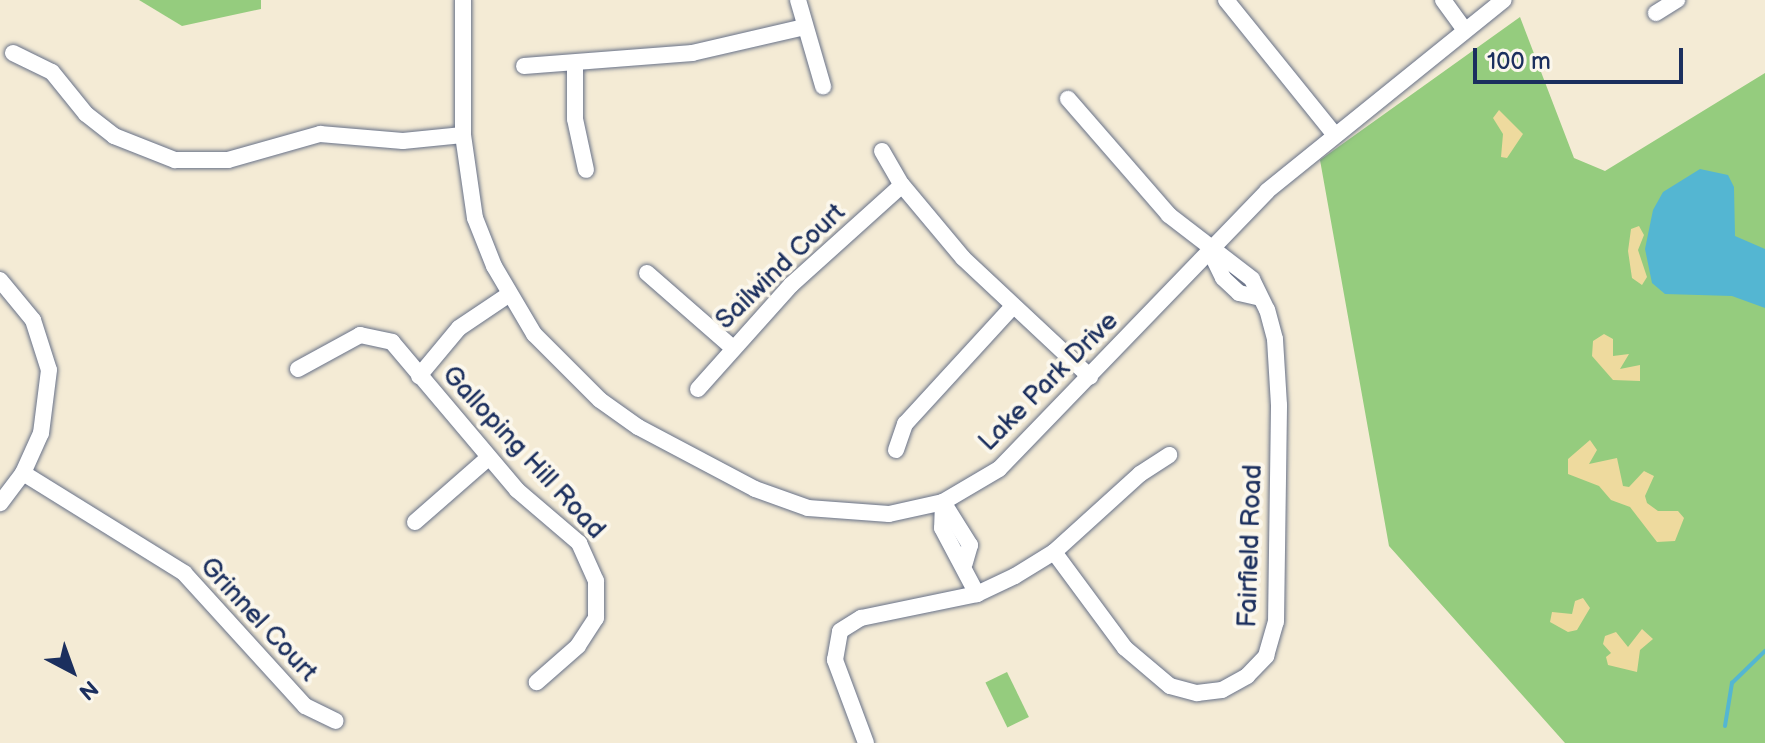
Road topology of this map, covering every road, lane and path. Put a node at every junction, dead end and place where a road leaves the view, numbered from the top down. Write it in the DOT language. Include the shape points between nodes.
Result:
graph roads {
  1 [pos="463,0"];
  2 [pos="798,0"];
  3 [pos="1226,0"];
  4 [pos="1443,0"];
  5 [pos="1504,0"];
  6 [pos="1677,0"];
  7 [pos="1656,13"];
  8 [pos="805,27"];
  9 [pos="1464,29"];
  10 [pos="13,53"];
  11 [pos="575,64"];
  12 [pos="524,66"];
  13 [pos="823,86"];
  14 [pos="1068,99"];
  15 [pos="1334,134"];
  16 [pos="463,135"];
  17 [pos="882,151"];
  18 [pos="586,170"];
  19 [pos="902,185"];
  20 [pos="1209,249"];
  21 [pos="647,273"];
  22 [pos="0,280"];
  23 [pos="508,295"];
  24 [pos="1013,306"];
  25 [pos="733,348"];
  26 [pos="298,369"];
  27 [pos="419,376"];
  28 [pos="1090,377"];
  29 [pos="698,389"];
  30 [pos="896,450"];
  31 [pos="1169,455"];
  32 [pos="488,458"];
  33 [pos="23,473"];
  34 [pos="943,502"];
  35 [pos="0,503"];
  36 [pos="415,522"];
  37 [pos="1054,552"];
  38 [pos="977,594"];
  39 [pos="537,682"];
  40 [pos="336,721"];
  41 [pos="866,743"];
  1 -- 16 [label="street, Lake Park Drive"];
  2 -- 8 [label="street"];
  3 -- 15 [label="street"];
  4 -- 9 [label="street"];
  5 -- 9 [label="street, Lake Park Drive"];
  6 -- 7 [label="street"];
  8 -- 11 [label="street" via="692,53"];
  8 -- 13 [label="street"];
  9 -- 15 [label="street, Lake Park Drive"];
  10 -- 16 [label="street" via="52,72 86,114 114,136 175,160 228,160 320,134 403,141"];
  11 -- 12 [label="street"];
  11 -- 18 [label="street" via="575,119"];
  14 -- 20 [label="street, Fairfield Road" via="1159,204"];
  15 -- 20 [label="street, Lake Park Drive"];
  16 -- 23 [label="street, Lake Park Drive" via="475,218"];
  17 -- 19 [label="street"];
  19 -- 24 [label="street"];
  19 -- 25 [label="street, Sailwind Court" via="791,285"];
  20 -- 28 [label="street, Lake Park Drive"];
  20 -- 37 [label="street, Fairfield Road" via="1223,278 1239,293 1257,297 1267,310 1275,339 1276,622 1266,656 1247,676 1222,690 1197,693 1170,686 1125,648"];
  21 -- 25 [label="street"];
  22 -- 33 [label="street" via="33,320 49,370 47,413"];
  23 -- 27 [label="street" via="459,328"];
  23 -- 34 [label="street, Lake Park Drive" via="565,370 600,400 638,427 755,489 785,503 840,514 889,514"];
  24 -- 28 [label="street"];
  24 -- 30 [label="street" via="905,424"];
  25 -- 29 [label="street, Sailwind Court"];
  26 -- 27 [label="street, Galloping Hill Road" via="370,334 392,342"];
  27 -- 32 [label="street, Galloping Hill Road"];
  28 -- 34 [label="street, Lake Park Drive" via="999,469"];
  31 -- 37 [label="street" via="1140,474"];
  32 -- 36 [label="street"];
  32 -- 39 [label="street, Galloping Hill Road" via="579,543 596,581 599,601 589,633"];
  33 -- 35 [label="street"];
  33 -- 40 [label="street, Grinnel Court" via="184,573 305,706"];
  34 -- 38 [label="street" via="970,545 965,563"];
  37 -- 38 [label="street"];
  38 -- 41 [label="street" via="861,618 840,631 835,660"];
}
